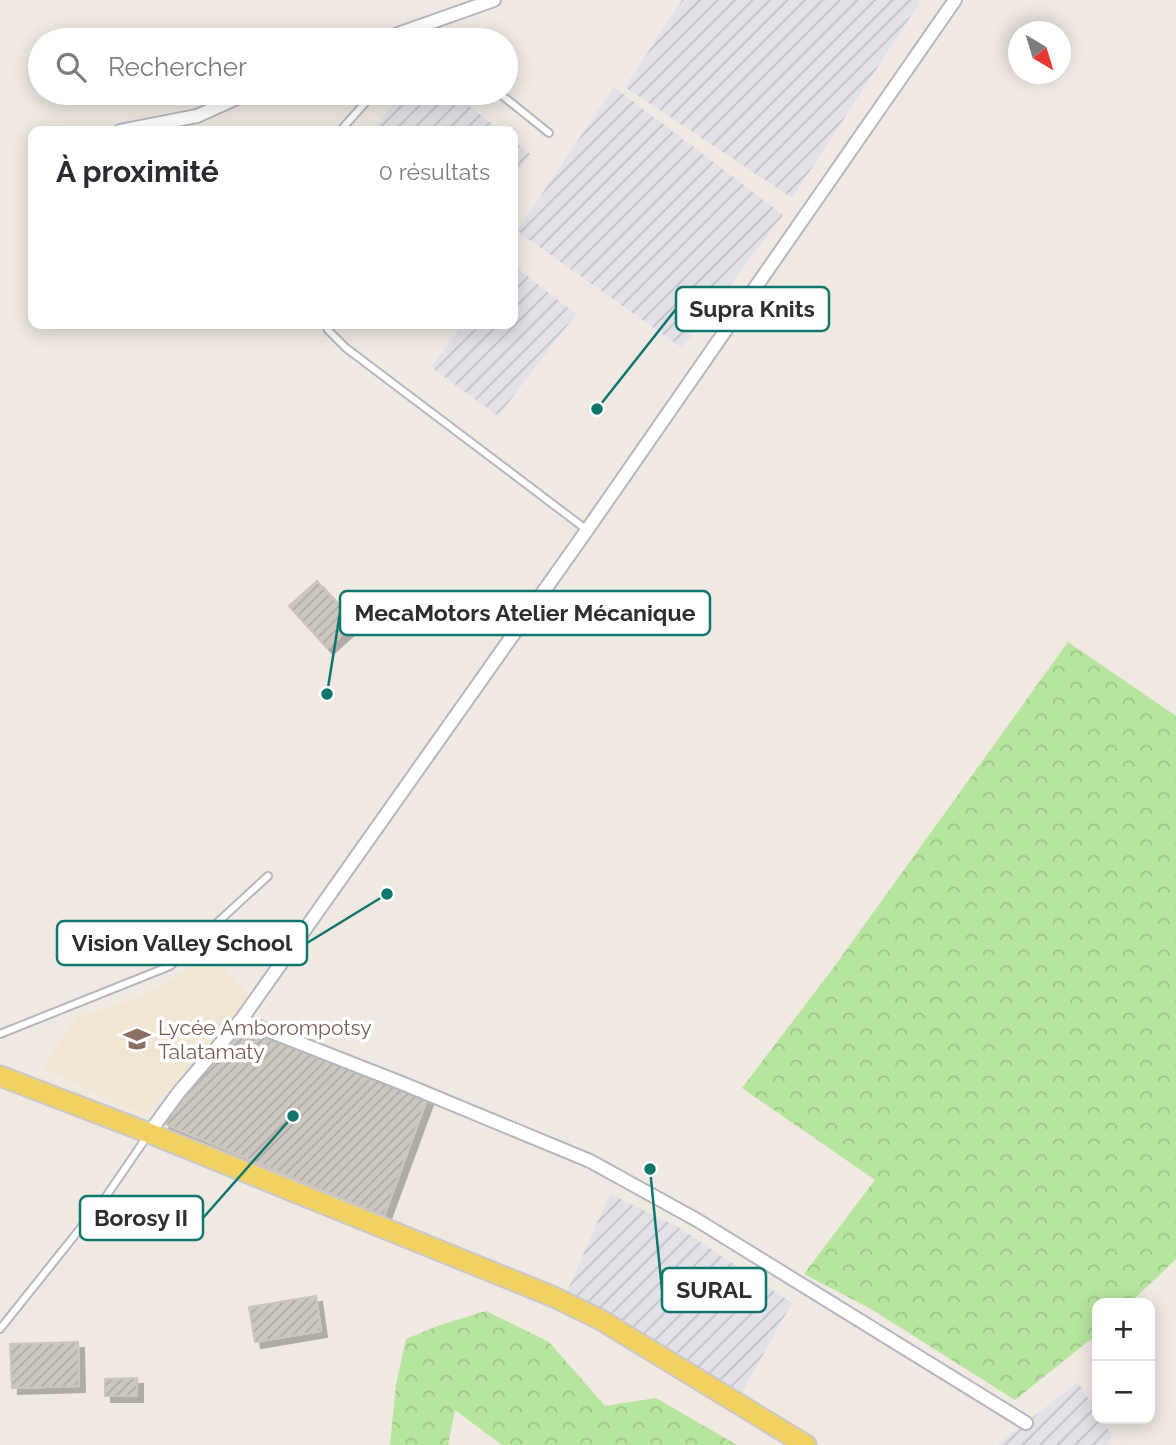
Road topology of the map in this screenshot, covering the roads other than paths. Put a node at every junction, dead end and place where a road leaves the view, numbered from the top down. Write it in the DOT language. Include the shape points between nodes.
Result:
graph roads {
  1 [pos="494,0"];
  2 [pos="955,0"];
  3 [pos="415,28"];
  4 [pos="222,105"];
  5 [pos="363,105"];
  6 [pos="514,105"];
  7 [pos="148,126"];
  8 [pos="344,126"];
  9 [pos="549,133"];
  10 [pos="328,329"];
  11 [pos="587,530"];
  12 [pos="268,876"];
  13 [pos="241,1020"];
  14 [pos="0,1034"];
  15 [pos="0,1076"];
  16 [pos="149,1133"];
  17 [pos="0,1329"];
  18 [pos="1026,1423"];
  19 [pos="806,1445"];
  1 -- 3 [label="street"];
  2 -- 11 [label="street"];
  4 -- 7 [label="street" via="197,117"];
  5 -- 8 [label="lane"];
  6 -- 9 [label="lane"];
  10 -- 11 [label="lane" via="346,348"];
  11 -- 13 [label="street"];
  12 -- 14 [label="lane" via="170,966"];
  13 -- 16 [label="street"];
  13 -- 18 [label="street" via="590,1161 697,1220"];
  15 -- 16 [label="main road"];
  16 -- 17 [label="lane" via="107,1195"];
  16 -- 19 [label="main road" via="554,1297 601,1320"];
}
